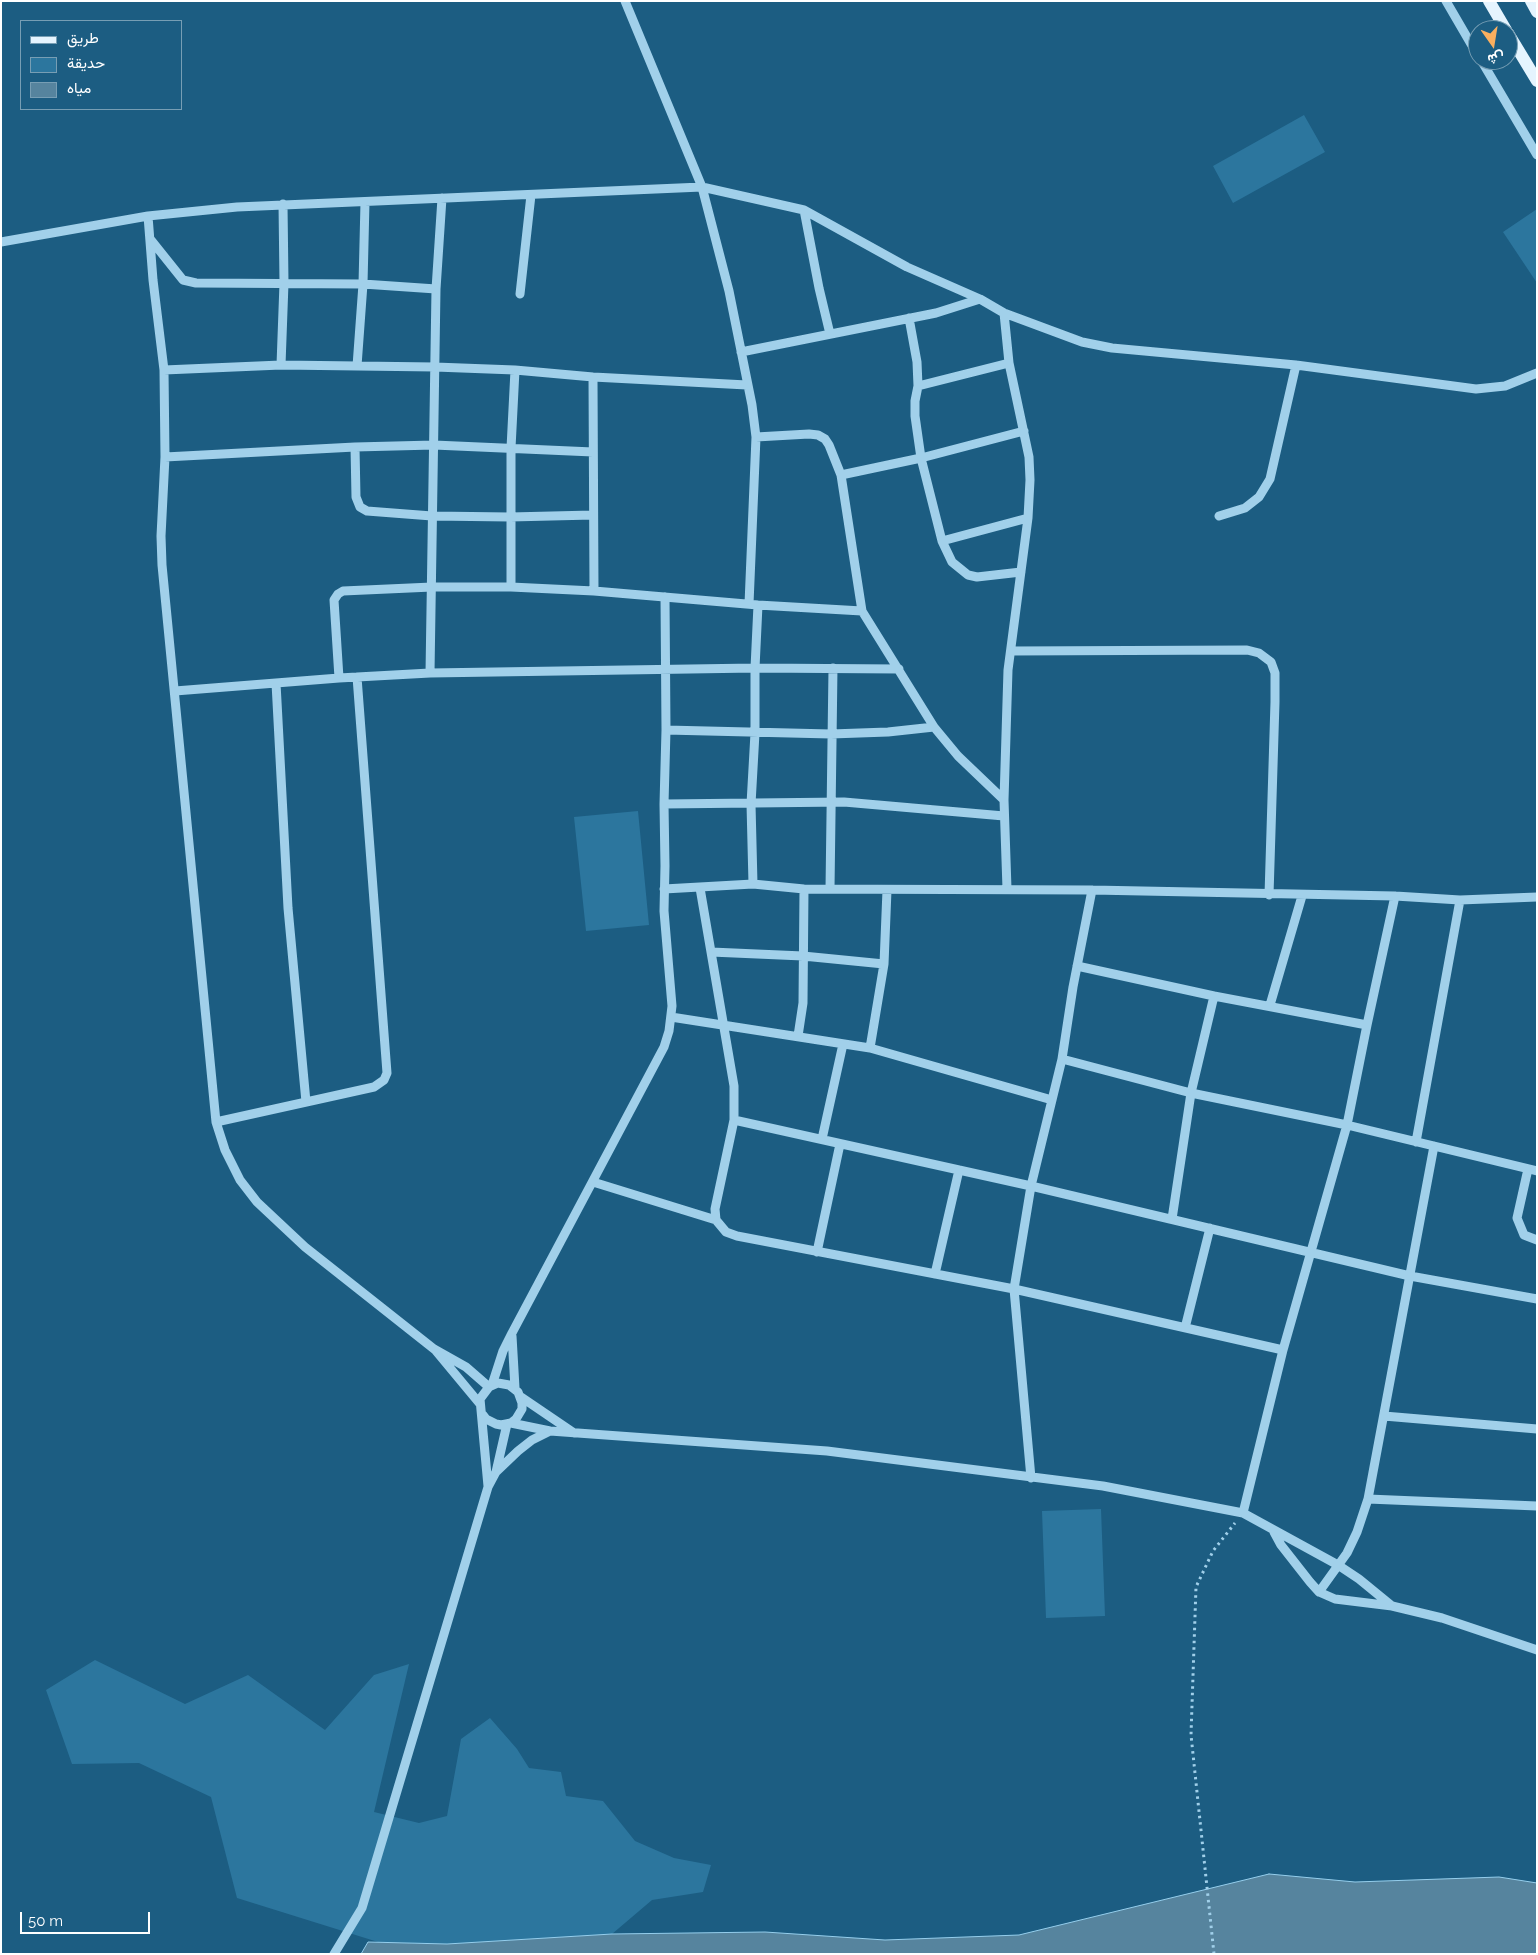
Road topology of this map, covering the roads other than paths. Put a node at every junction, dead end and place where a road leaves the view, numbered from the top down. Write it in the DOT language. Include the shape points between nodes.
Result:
graph roads {
  1 [pos="625,1"];
  2 [pos="1446,1"];
  3 [pos="1489,1"];
  4 [pos="1531,1"];
  5 [pos="1537,12"];
  6 [pos="1500,20"];
  7 [pos="1468,39"];
  8 [pos="1518,50"];
  9 [pos="1486,70"];
  10 [pos="1537,81"];
  11 [pos="1537,155"];
  12 [pos="702,187"];
  13 [pos="531,195"];
  14 [pos="442,198"];
  15 [pos="365,202"];
  16 [pos="283,204"];
  17 [pos="804,210"];
  18 [pos="148,216"];
  19 [pos="151,240"];
  20 [pos="1,242"];
  21 [pos="284,283"];
  22 [pos="363,284"];
  23 [pos="436,289"];
  24 [pos="520,294"];
  25 [pos="980,299"];
  26 [pos="1004,313"];
  27 [pos="909,318"];
  28 [pos="830,334"];
  29 [pos="741,352"];
  30 [pos="1009,363"];
  31 [pos="281,365"];
  32 [pos="1296,365"];
  33 [pos="357,366"];
  34 [pos="435,367"];
  35 [pos="164,370"];
  36 [pos="515,370"];
  37 [pos="1537,373"];
  38 [pos="593,377"];
  39 [pos="748,385"];
  40 [pos="918,386"];
  41 [pos="1024,431"];
  42 [pos="756,437"];
  43 [pos="434,445"];
  44 [pos="355,446"];
  45 [pos="511,448"];
  46 [pos="593,452"];
  47 [pos="165,457"];
  48 [pos="921,458"];
  49 [pos="841,475"];
  50 [pos="593,515"];
  51 [pos="432,516"];
  52 [pos="1219,516"];
  53 [pos="510,517"];
  54 [pos="1028,518"];
  55 [pos="942,541"];
  56 [pos="1021,572"];
  57 [pos="432,587"];
  58 [pos="511,587"];
  59 [pos="594,591"];
  60 [pos="665,597"];
  61 [pos="749,604"];
  62 [pos="758,605"];
  63 [pos="862,611"];
  64 [pos="1011,651"];
  65 [pos="755,668"];
  66 [pos="834,668"];
  67 [pos="899,669"];
  68 [pos="665,670"];
  69 [pos="430,673"];
  70 [pos="358,677"];
  71 [pos="339,678"];
  72 [pos="276,683"];
  73 [pos="175,692"];
  74 [pos="934,727"];
  75 [pos="666,730"];
  76 [pos="755,733"];
  77 [pos="831,734"];
  78 [pos="1004,800"];
  79 [pos="830,803"];
  80 [pos="664,804"];
  81 [pos="751,804"];
  82 [pos="1004,816"];
  83 [pos="753,884"];
  84 [pos="700,888"];
  85 [pos="664,889"];
  86 [pos="804,889"];
  87 [pos="830,889"];
  88 [pos="1007,889"];
  89 [pos="887,890"];
  90 [pos="1092,890"];
  91 [pos="1269,895"];
  92 [pos="1302,896"];
  93 [pos="1396,896"];
  94 [pos="1537,897"];
  95 [pos="1460,900"];
  96 [pos="711,952"];
  97 [pos="804,956"];
  98 [pos="884,964"];
  99 [pos="1077,966"];
  100 [pos="1214,996"];
  101 [pos="1270,1005"];
  102 [pos="671,1016"];
  103 [pos="723,1024"];
  104 [pos="1367,1025"];
  105 [pos="798,1036"];
  106 [pos="843,1044"];
  107 [pos="870,1048"];
  108 [pos="1062,1059"];
  109 [pos="1191,1093"];
  110 [pos="1052,1100"];
  111 [pos="306,1102"];
  112 [pos="734,1120"];
  113 [pos="216,1122"];
  114 [pos="1347,1125"];
  115 [pos="822,1139"];
  116 [pos="1416,1142"];
  117 [pos="840,1144"];
  118 [pos="1434,1146"];
  119 [pos="959,1170"];
  120 [pos="1532,1170"];
  121 [pos="593,1182"];
  122 [pos="1031,1186"];
  123 [pos="1172,1219"];
  124 [pos="716,1220"];
  125 [pos="1210,1228"];
  126 [pos="1537,1240"];
  127 [pos="817,1252"];
  128 [pos="1311,1253"];
  129 [pos="935,1274"];
  130 [pos="1410,1276"];
  131 [pos="1014,1289"];
  132 [pos="1537,1299"];
  133 [pos="1185,1328"];
  134 [pos="512,1333"];
  135 [pos="434,1348"];
  136 [pos="1283,1350"];
  137 [pos="490,1386"];
  138 [pos="515,1388"];
  139 [pos="521,1397"];
  140 [pos="480,1404"];
  141 [pos="483,1415"];
  142 [pos="1384,1416"];
  143 [pos="509,1424"];
  144 [pos="1537,1430"];
  145 [pos="550,1431"];
  146 [pos="574,1433"];
  147 [pos="496,1472"];
  148 [pos="1031,1478"];
  149 [pos="488,1487"];
  150 [pos="1368,1500"];
  151 [pos="1537,1506"];
  152 [pos="1243,1513"];
  153 [pos="1274,1532"];
  154 [pos="1338,1565"];
  155 [pos="1319,1592"];
  156 [pos="1392,1606"];
  157 [pos="1537,1650"];
  158 [pos="334,1954"];
  1 -- 12 [label="street"];
  2 -- 7 [label="street"];
  3 -- 6 [label="main road"];
  4 -- 5 [label="main road"];
  8 -- 10 [label="main road"];
  9 -- 11 [label="street"];
  12 -- 13 [label="street"];
  12 -- 17 [label="street"];
  12 -- 29 [label="street" via="725,272"];
  13 -- 14 [label="street"];
  13 -- 24 [label="street"];
  14 -- 15 [label="street"];
  14 -- 23 [label="street"];
  15 -- 16 [label="street"];
  15 -- 22 [label="street"];
  16 -- 18 [label="street"];
  16 -- 21 [label="street"];
  17 -- 25 [label="street" via="907,267"];
  17 -- 28 [label="street"];
  18 -- 19 [label="street"];
  18 -- 20 [label="street"];
  19 -- 21 [label="street" via="183,280 196,283"];
  19 -- 35 [label="street"];
  21 -- 22 [label="street"];
  21 -- 31 [label="street"];
  22 -- 23 [label="street"];
  22 -- 33 [label="street"];
  23 -- 34 [label="street"];
  25 -- 26 [label="street"];
  25 -- 27 [label="street"];
  26 -- 30 [label="street"];
  26 -- 32 [label="street" via="1067,337 1112,348"];
  27 -- 28 [label="street"];
  27 -- 40 [label="street"];
  28 -- 29 [label="street"];
  29 -- 39 [label="street"];
  30 -- 40 [label="street"];
  30 -- 41 [label="street"];
  31 -- 33 [label="street"];
  31 -- 35 [label="street"];
  32 -- 37 [label="street" via="1476,389 1505,386"];
  32 -- 52 [label="street" via="1270,480 1245,508"];
  33 -- 34 [label="street"];
  34 -- 36 [label="street"];
  34 -- 43 [label="street"];
  35 -- 47 [label="street"];
  36 -- 38 [label="street"];
  36 -- 45 [label="street"];
  38 -- 39 [label="street"];
  38 -- 46 [label="street"];
  39 -- 42 [label="street"];
  40 -- 48 [label="street" via="915,401"];
  41 -- 48 [label="street"];
  41 -- 54 [label="street" via="1029,457"];
  42 -- 49 [label="street" via="818,435 825,439"];
  42 -- 61 [label="street"];
  43 -- 44 [label="street"];
  43 -- 45 [label="street"];
  43 -- 51 [label="street"];
  44 -- 47 [label="street"];
  44 -- 51 [label="street" via="356,497 360,507 367,511"];
  45 -- 46 [label="street"];
  45 -- 53 [label="street"];
  46 -- 50 [label="street"];
  47 -- 73 [label="street" via="161,536"];
  48 -- 49 [label="street"];
  48 -- 55 [label="street"];
  49 -- 63 [label="street"];
  50 -- 53 [label="street"];
  50 -- 59 [label="street"];
  51 -- 53 [label="street"];
  51 -- 57 [label="street"];
  53 -- 58 [label="street"];
  54 -- 55 [label="street"];
  54 -- 56 [label="street"];
  55 -- 56 [label="street" via="952,562 968,575 977,577"];
  56 -- 64 [label="street"];
  57 -- 58 [label="street"];
  57 -- 69 [label="street"];
  57 -- 71 [label="street" via="343,591 338,594 334,600"];
  58 -- 59 [label="street"];
  59 -- 60 [label="street"];
  60 -- 61 [label="street"];
  60 -- 68 [label="street"];
  61 -- 62 [label="street"];
  62 -- 63 [label="street"];
  62 -- 65 [label="street"];
  63 -- 67 [label="street"];
  64 -- 78 [label="street"];
  64 -- 91 [label="street" via="1247,650 1259,653 1271,662 1275,702"];
  65 -- 66 [label="street"];
  65 -- 68 [label="street"];
  65 -- 76 [label="street"];
  66 -- 67 [label="street"];
  66 -- 77 [label="street"];
  67 -- 74 [label="street"];
  68 -- 69 [label="street"];
  68 -- 75 [label="street"];
  69 -- 70 [label="street"];
  70 -- 71 [label="street"];
  70 -- 111 [label="street" via="387,1073 384,1080 374,1087"];
  71 -- 72 [label="street"];
  72 -- 73 [label="street"];
  72 -- 111 [label="street" via="288,908"];
  73 -- 113 [label="street"];
  74 -- 77 [label="street"];
  74 -- 78 [label="street" via="958,756"];
  75 -- 76 [label="street"];
  75 -- 80 [label="street"];
  76 -- 77 [label="street"];
  76 -- 81 [label="street"];
  77 -- 79 [label="street"];
  78 -- 82 [label="street"];
  79 -- 81 [label="street"];
  79 -- 82 [label="street"];
  79 -- 87 [label="street"];
  80 -- 81 [label="street"];
  80 -- 85 [label="street"];
  81 -- 83 [label="street"];
  82 -- 88 [label="street"];
  83 -- 84 [label="street"];
  83 -- 86 [label="street"];
  84 -- 85 [label="street"];
  84 -- 96 [label="street"];
  85 -- 102 [label="street"];
  86 -- 87 [label="street"];
  86 -- 97 [label="street"];
  87 -- 89 [label="street"];
  88 -- 89 [label="street"];
  88 -- 90 [label="street"];
  89 -- 98 [label="street"];
  90 -- 91 [label="street"];
  90 -- 99 [label="street"];
  91 -- 92 [label="street"];
  92 -- 93 [label="street"];
  92 -- 101 [label="street"];
  93 -- 95 [label="street"];
  93 -- 104 [label="street"];
  94 -- 95 [label="street"];
  95 -- 116 [label="street"];
  96 -- 97 [label="street"];
  96 -- 103 [label="street"];
  97 -- 98 [label="street"];
  97 -- 105 [label="street" via="803,1003"];
  98 -- 107 [label="street"];
  99 -- 100 [label="street"];
  99 -- 108 [label="street"];
  100 -- 101 [label="street"];
  100 -- 109 [label="street"];
  101 -- 104 [label="street"];
  102 -- 103 [label="street"];
  102 -- 121 [label="street" via="664,1048"];
  103 -- 105 [label="street"];
  103 -- 112 [label="street" via="734,1086"];
  104 -- 114 [label="street"];
  105 -- 106 [label="street"];
  106 -- 107 [label="street"];
  106 -- 115 [label="street"];
  107 -- 110 [label="street"];
  108 -- 109 [label="street"];
  108 -- 110 [label="street"];
  109 -- 114 [label="street"];
  109 -- 123 [label="street"];
  110 -- 122 [label="street"];
  111 -- 113 [label="street"];
  112 -- 115 [label="street"];
  112 -- 124 [label="street" via="717,1195"];
  113 -- 135 [label="street" via="240,1180 257,1202 304,1247"];
  114 -- 116 [label="street"];
  114 -- 128 [label="street"];
  115 -- 117 [label="street"];
  116 -- 118 [label="street"];
  117 -- 119 [label="street"];
  117 -- 127 [label="street"];
  118 -- 120 [label="street"];
  118 -- 130 [label="street"];
  119 -- 122 [label="street"];
  119 -- 129 [label="street"];
  120 -- 126 [label="street" via="1517,1218 1524,1235"];
  121 -- 124 [label="street"];
  121 -- 134 [label="street"];
  122 -- 123 [label="street"];
  122 -- 131 [label="street"];
  123 -- 125 [label="street"];
  124 -- 127 [label="street" via="726,1232 737,1236"];
  125 -- 128 [label="street"];
  125 -- 133 [label="street"];
  127 -- 129 [label="street"];
  128 -- 130 [label="street"];
  128 -- 136 [label="street"];
  129 -- 131 [label="street"];
  130 -- 132 [label="street"];
  130 -- 142 [label="street"];
  131 -- 133 [label="street"];
  131 -- 148 [label="street"];
  133 -- 136 [label="street"];
  134 -- 137 [label="street"];
  134 -- 138 [label="street"];
  135 -- 137 [label="street"];
  135 -- 140 [label="street"];
  136 -- 152 [label="street"];
  137 -- 138 [label="street" via="504,1383"];
  137 -- 140 [label="street" via="482,1394"];
  138 -- 139 [label="street"];
  139 -- 143 [label="street" via="522,1408"];
  139 -- 146 [label="street"];
  140 -- 141 [label="street"];
  141 -- 143 [label="street" via="490,1422"];
  141 -- 149 [label="street"];
  142 -- 144 [label="street"];
  142 -- 150 [label="street"];
  143 -- 145 [label="street"];
  143 -- 147 [label="street"];
  145 -- 146 [label="street"];
  145 -- 147 [label="street" via="532,1440"];
  146 -- 148 [label="street" via="827,1451"];
  147 -- 149 [label="street"];
  148 -- 152 [label="street" via="1103,1486"];
  149 -- 158 [label="street" via="362,1908"];
  150 -- 151 [label="street"];
  150 -- 154 [label="street" via="1357,1532"];
  152 -- 153 [label="street"];
  153 -- 154 [label="street"];
  153 -- 155 [label="street" via="1288,1555"];
  154 -- 155 [label="street"];
  154 -- 156 [label="street"];
  155 -- 156 [label="street" via="1336,1599"];
  156 -- 157 [label="street" via="1442,1618"];
}
